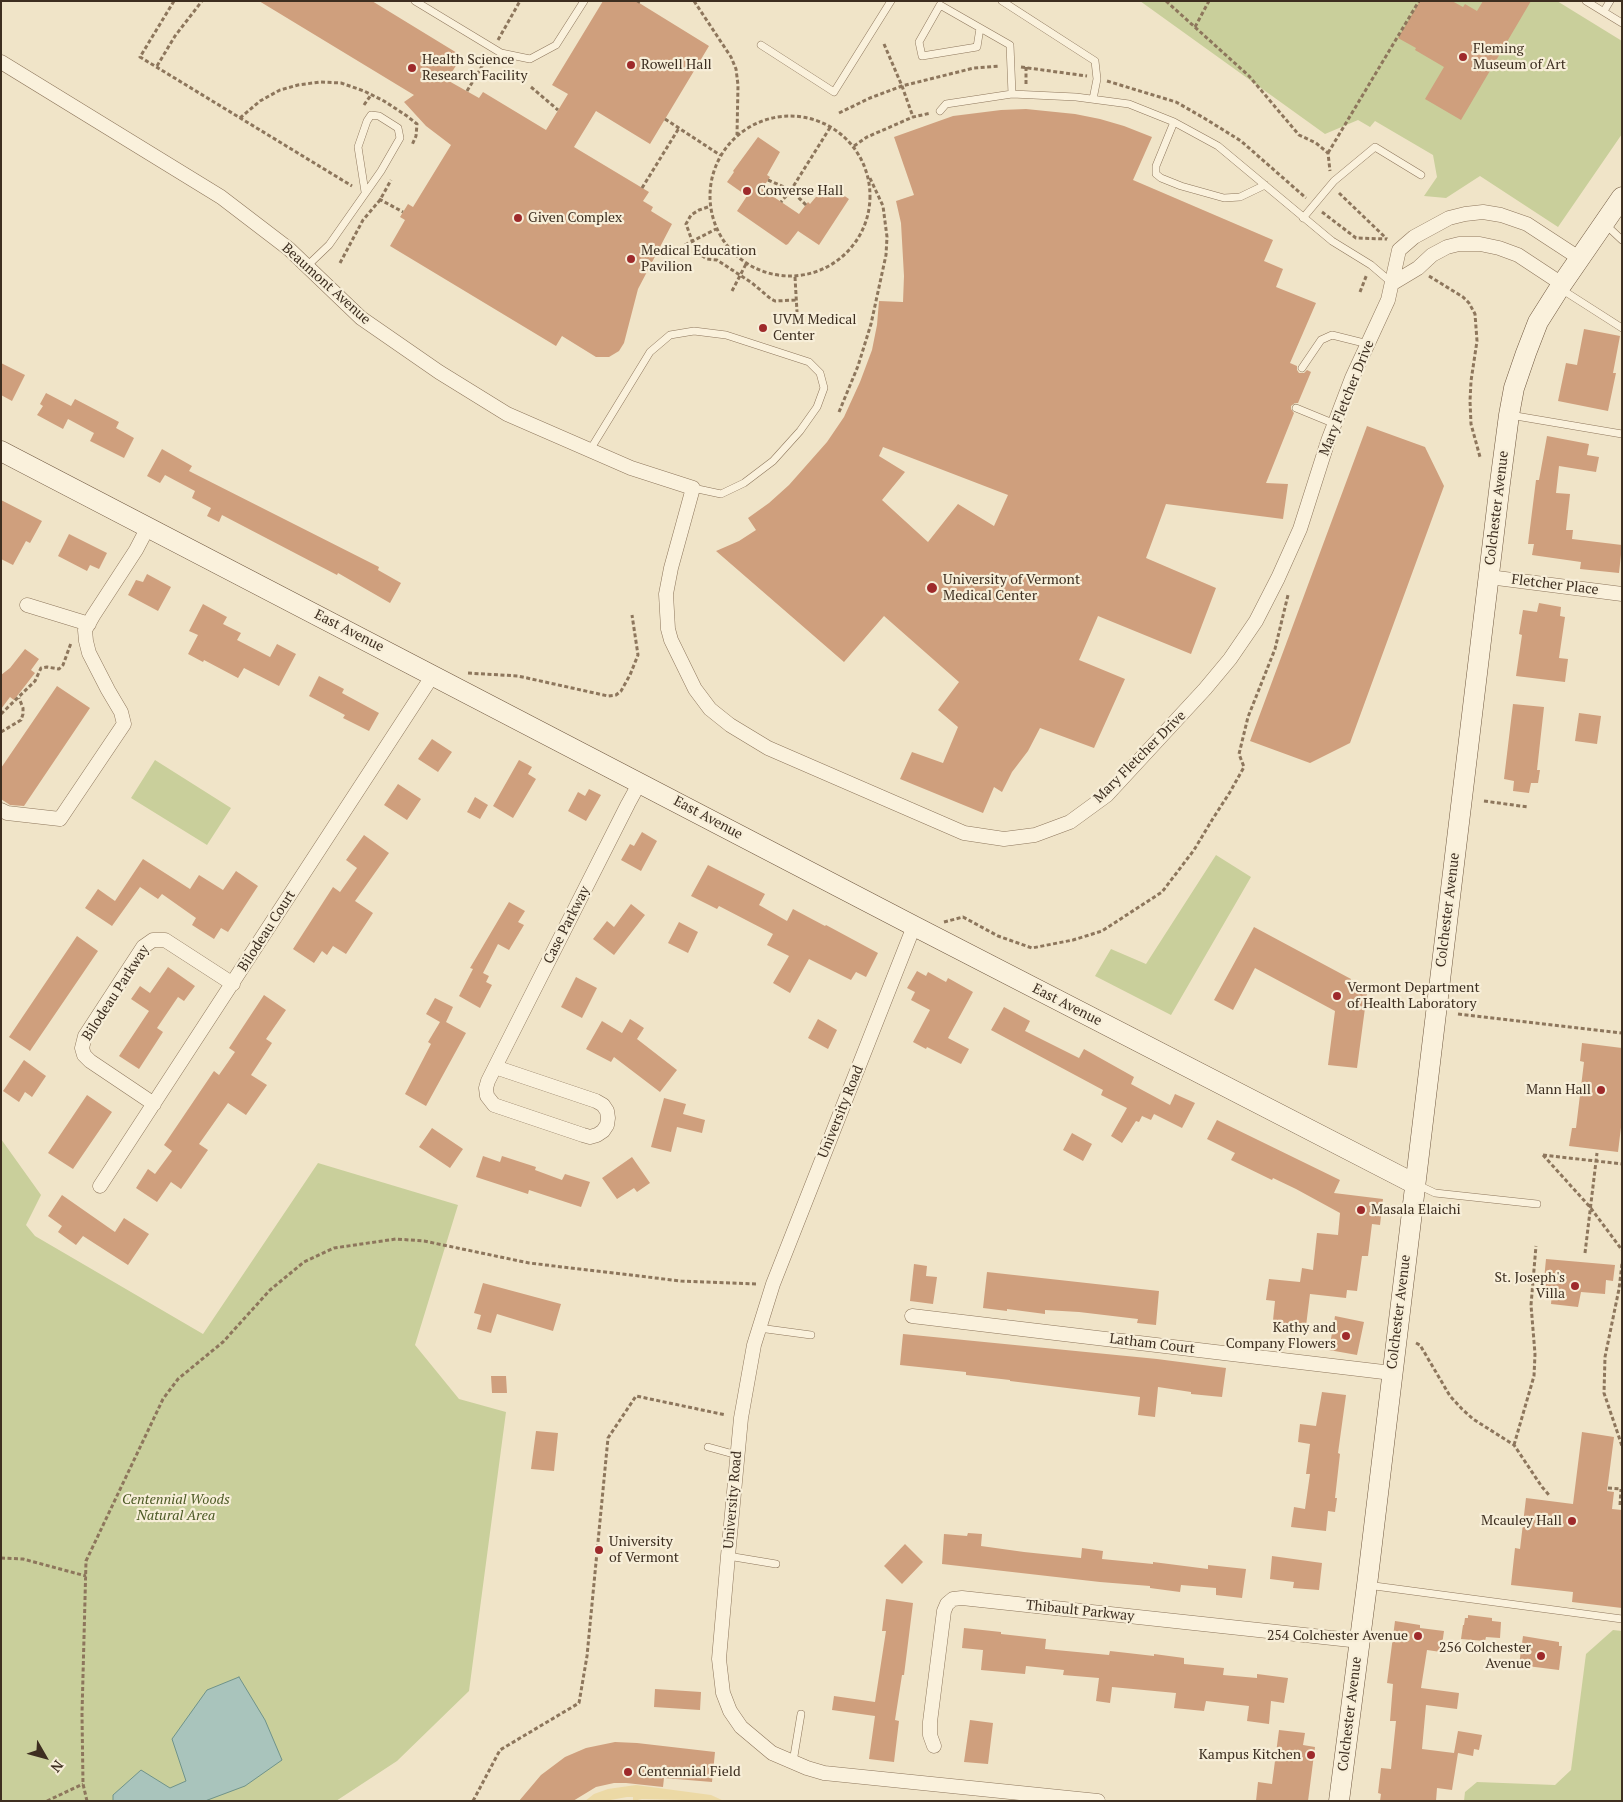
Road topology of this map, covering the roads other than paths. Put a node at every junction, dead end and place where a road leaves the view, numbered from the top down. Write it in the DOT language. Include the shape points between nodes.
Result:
graph roads {
  1 [pos="416,1"];
  2 [pos="584,1"];
  3 [pos="891,1"];
  4 [pos="1002,1"];
  5 [pos="1586,1"];
  6 [pos="1610,1"];
  7 [pos="1604,12"];
  8 [pos="1622,23"];
  9 [pos="980,28"];
  10 [pos="762,45"];
  11 [pos="1,62"];
  12 [pos="1012,94"];
  13 [pos="1093,99"];
  14 [pos="940,111"];
  15 [pos="1174,122"];
  16 [pos="1421,175"];
  17 [pos="1265,185"];
  18 [pos="365,192"];
  19 [pos="1622,197"];
  20 [pos="1303,218"];
  21 [pos="1603,224"];
  22 [pos="1622,240"];
  23 [pos="1579,258"];
  24 [pos="306,267"];
  25 [pos="1393,283"];
  26 [pos="1560,286"];
  27 [pos="1622,328"];
  28 [pos="1369,344"];
  29 [pos="1302,368"];
  30 [pos="1296,408"];
  31 [pos="1509,415"];
  32 [pos="1335,424"];
  33 [pos="1622,434"];
  34 [pos="590,450"];
  35 [pos="1,451"];
  36 [pos="693,488"];
  37 [pos="148,527"];
  38 [pos="1489,578"];
  39 [pos="1622,594"];
  40 [pos="27,605"];
  41 [pos="89,624"];
  42 [pos="433,675"];
  43 [pos="640,782"];
  44 [pos="1,810"];
  45 [pos="923,930"];
  46 [pos="233,984"];
  47 [pos="495,1067"];
  48 [pos="154,1104"];
  49 [pos="1415,1184"];
  50 [pos="100,1186"];
  51 [pos="1537,1204"];
  52 [pos="912,1316"];
  53 [pos="759,1328"];
  54 [pos="811,1335"];
  55 [pos="1392,1373"];
  56 [pos="708,1447"];
  57 [pos="737,1455"];
  58 [pos="728,1556"];
  59 [pos="776,1564"];
  60 [pos="1367,1585"];
  61 [pos="1622,1619"];
  62 [pos="1360,1641"];
  63 [pos="802,1714"];
  64 [pos="934,1746"];
  65 [pos="793,1763"];
  66 [pos="1098,1801"];
  67 [pos="1339,1801"];
  1 -- 2 [label="lane" via="501,53 530,59 556,45"];
  3 -- 10 [label="lane" via="834,92"];
  4 -- 13 [label="lane" via="1096,61"];
  5 -- 7 [label="lane"];
  6 -- 7 [label="lane"];
  7 -- 8 [label="lane"];
  9 -- 9 [label="lane" via="940,5 919,42 922,56 977,46"];
  9 -- 12 [label="lane" via="1010,45"];
  11 -- 24 [label="street, Beaumont Avenue" via="222,197 289,249"];
  12 -- 13 [label="lane"];
  12 -- 14 [label="lane" via="946,104"];
  13 -- 15 [label="lane" via="1128,104"];
  15 -- 17 [label="lane" via="1218,146"];
  15 -- 17 [label="lane" via="1156,166 1156,174 1181,186 1224,198 1240,196"];
  16 -- 20 [label="lane" via="1375,147 1334,181"];
  17 -- 20 [label="lane"];
  18 -- 18 [label="lane" via="400,138 398,128 372,115 366,121 358,146"];
  18 -- 24 [label="lane" via="329,245"];
  19 -- 21 [label="main road, Colchester Avenue"];
  20 -- 25 [label="lane"];
  21 -- 22 [label="lane"];
  21 -- 23 [label="main road, Colchester Avenue"];
  23 -- 25 [label="street, Mary Fletcher Drive" via="1527,224 1483,212 1465,214 1434,225 1399,250"];
  23 -- 26 [label="main road, Colchester Avenue"];
  24 -- 34 [label="street, Beaumont Avenue" via="361,318 439,372 506,414"];
  25 -- 26 [label="street" via="1446,247 1480,244 1518,255"];
  25 -- 28 [label="street, Mary Fletcher Drive"];
  26 -- 27 [label="lane"];
  26 -- 31 [label="main road, Colchester Avenue" via="1538,322 1514,388"];
  28 -- 29 [label="lane" via="1338,336 1326,338 1321,340"];
  28 -- 32 [label="street, Mary Fletcher Drive"];
  30 -- 32 [label="lane"];
  31 -- 33 [label="lane"];
  31 -- 38 [label="main road, Colchester Avenue"];
  32 -- 36 [label="street, Mary Fletcher Drive" via="1300,529 1278,578 1256,621 1206,690 1106,795 1070,822 1035,835 1004,839 964,833 768,748 710,709 695,689 668,629 666,594"];
  34 -- 36 [label="street, Beaumont Avenue" via="631,468"];
  34 -- 36 [label="lane" via="650,352 670,335 694,331 726,335 810,362 820,373 824,388 817,407 773,461 744,483 720,494"];
  35 -- 37 [label="main road, East Avenue"];
  37 -- 41 [label="street"];
  37 -- 42 [label="main road, East Avenue"];
  38 -- 39 [label="street, Fletcher Place"];
  38 -- 49 [label="main road, Colchester Avenue"];
  40 -- 41 [label="street"];
  41 -- 44 [label="street" via="86,641 90,653 124,724 60,819"];
  42 -- 43 [label="main road, East Avenue"];
  42 -- 46 [label="street, Bilodeau Court"];
  43 -- 45 [label="main road, East Avenue"];
  43 -- 47 [label="street, Case Parkway"];
  45 -- 49 [label="main road, East Avenue"];
  45 -- 53 [label="street, University Road" via="773,1284"];
  46 -- 48 [label="street, Bilodeau Court"];
  46 -- 48 [label="street, Bilodeau Parkway" via="164,940 149,942 138,955 85,1036 82,1048 90,1061"];
  47 -- 47 [label="street, Case Parkway" via="486,1088 487,1096 494,1105 587,1136 600,1134 607,1125 607,1111 596,1101"];
  48 -- 50 [label="street, Bilodeau Court"];
  49 -- 51 [label="lane" via="1435,1193"];
  49 -- 55 [label="main road, Colchester Avenue"];
  52 -- 55 [label="street, Latham Court"];
  53 -- 54 [label="lane"];
  53 -- 57 [label="street, University Road" via="745,1394"];
  55 -- 60 [label="main road, Colchester Avenue"];
  56 -- 57 [label="lane"];
  57 -- 58 [label="street, University Road"];
  58 -- 59 [label="lane"];
  58 -- 65 [label="street, University Road" via="718,1659 723,1693 741,1727 772,1753"];
  60 -- 61 [label="lane"];
  60 -- 62 [label="main road, Colchester Avenue"];
  62 -- 64 [label="street, Thibault Parkway" via="953,1599 944,1611 930,1722"];
  62 -- 67 [label="main road, Colchester Avenue"];
  63 -- 65 [label="lane"];
  65 -- 66 [label="street, University Road" via="824,1772"];
}
